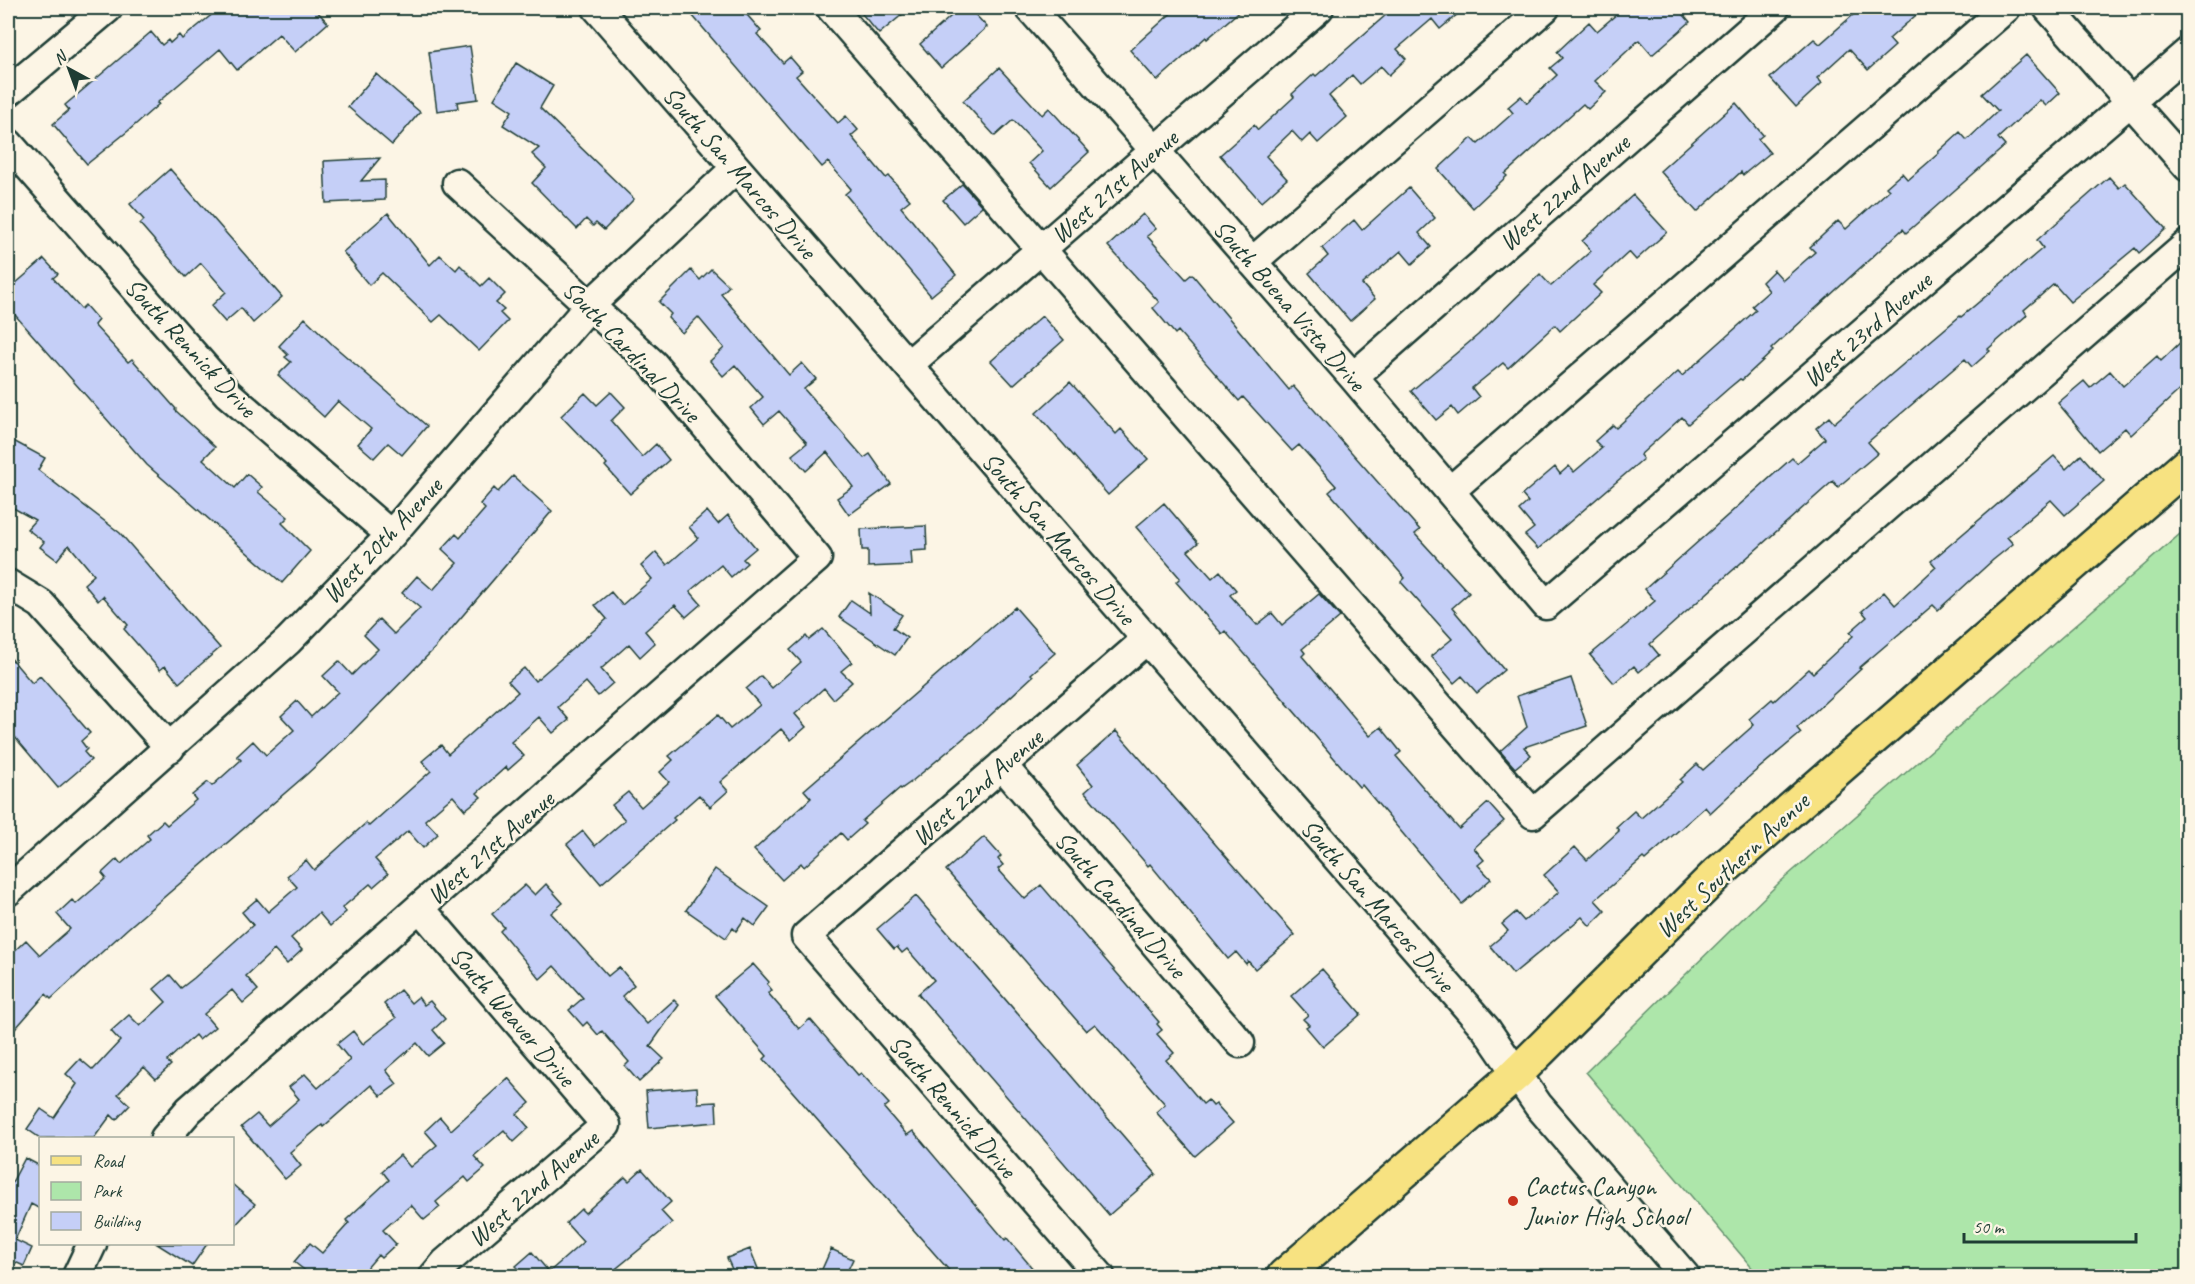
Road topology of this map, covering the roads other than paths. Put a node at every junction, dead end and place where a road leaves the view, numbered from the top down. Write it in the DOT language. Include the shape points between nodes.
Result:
graph roads {
  1 [pos="108,8"];
  2 [pos="597,8"];
  3 [pos="831,8"];
  4 [pos="1030,8"];
  5 [pos="1319,8"];
  6 [pos="1545,8"];
  7 [pos="1775,8"];
  8 [pos="2006,8"];
  9 [pos="2048,8"];
  10 [pos="2187,52"];
  11 [pos="8,92"];
  12 [pos="2131,102"];
  13 [pos="8,143"];
  14 [pos="1155,150"];
  15 [pos="2187,167"];
  16 [pos="735,168"];
  17 [pos="458,183"];
  18 [pos="2187,244"];
  19 [pos="1041,249"];
  20 [pos="1252,262"];
  21 [pos="590,305"];
  22 [pos="908,365"];
  23 [pos="1353,377"];
  24 [pos="2187,464"];
  25 [pos="1450,491"];
  26 [pos="391,534"];
  27 [pos="817,558"];
  28 [pos="8,584"];
  29 [pos="1546,605"];
  30 [pos="1147,639"];
  31 [pos="170,748"];
  32 [pos="1002,765"];
  33 [pos="8,891"];
  34 [pos="420,908"];
  35 [pos="806,936"];
  36 [pos="1240,1043"];
  37 [pos="1517,1073"];
  38 [pos="606,1125"];
  39 [pos="166,1137"];
  40 [pos="92,1245"];
  41 [pos="77,1276"];
  42 [pos="434,1276"];
  43 [pos="1100,1276"];
  44 [pos="1284,1276"];
  45 [pos="1685,1276"];
  1 -- 11 [label="street"];
  2 -- 16 [label="street, South San Marcos Drive"];
  3 -- 19 [label="street"];
  4 -- 14 [label="street, South Buena Vista Drive"];
  5 -- 14 [label="street, West 21st Avenue"];
  6 -- 20 [label="street"];
  7 -- 23 [label="street, West 22nd Avenue"];
  8 -- 25 [label="street"];
  9 -- 12 [label="street"];
  10 -- 12 [label="street, West 23rd Avenue"];
  12 -- 15 [label="street"];
  12 -- 29 [label="street, West 23rd Avenue"];
  13 -- 26 [label="street, South Rennick Drive" via="228,394"];
  14 -- 19 [label="street, West 21st Avenue"];
  14 -- 20 [label="street, South Buena Vista Drive"];
  16 -- 21 [label="street, West 20th Avenue"];
  16 -- 22 [label="street, South San Marcos Drive"];
  17 -- 21 [label="street, South Cardinal Drive"];
  18 -- 19 [label="street" via="1533,814"];
  19 -- 22 [label="street, West 21st Avenue"];
  20 -- 23 [label="street, South Buena Vista Drive"];
  21 -- 26 [label="street, West 20th Avenue"];
  21 -- 27 [label="street, South Cardinal Drive" via="653,364"];
  22 -- 30 [label="street, South San Marcos Drive"];
  23 -- 25 [label="street, South Buena Vista Drive"];
  24 -- 37 [label="main road, West Southern Avenue" via="1717,874"];
  25 -- 29 [label="street, South Buena Vista Drive"];
  26 -- 31 [label="street, West 20th Avenue" via="288,641"];
  27 -- 34 [label="street, West 21st Avenue"];
  28 -- 31 [label="street" via="41,604"];
  30 -- 32 [label="street, West 22nd Avenue"];
  30 -- 37 [label="street, South San Marcos Drive" via="1486,1029"];
  31 -- 33 [label="street, West 20th Avenue"];
  32 -- 35 [label="street, West 22nd Avenue"];
  32 -- 36 [label="street, South Cardinal Drive"];
  34 -- 38 [label="street, South Weaver Drive"];
  34 -- 39 [label="street, West 21st Avenue" via="189,1110"];
  35 -- 43 [label="street, South Rennick Drive"];
  37 -- 44 [label="main road, West Southern Avenue"];
  37 -- 45 [label="street, South San Marcos Drive" via="1538,1105"];
  38 -- 42 [label="street, West 22nd Avenue"];
  40 -- 41 [label="street"];
}
